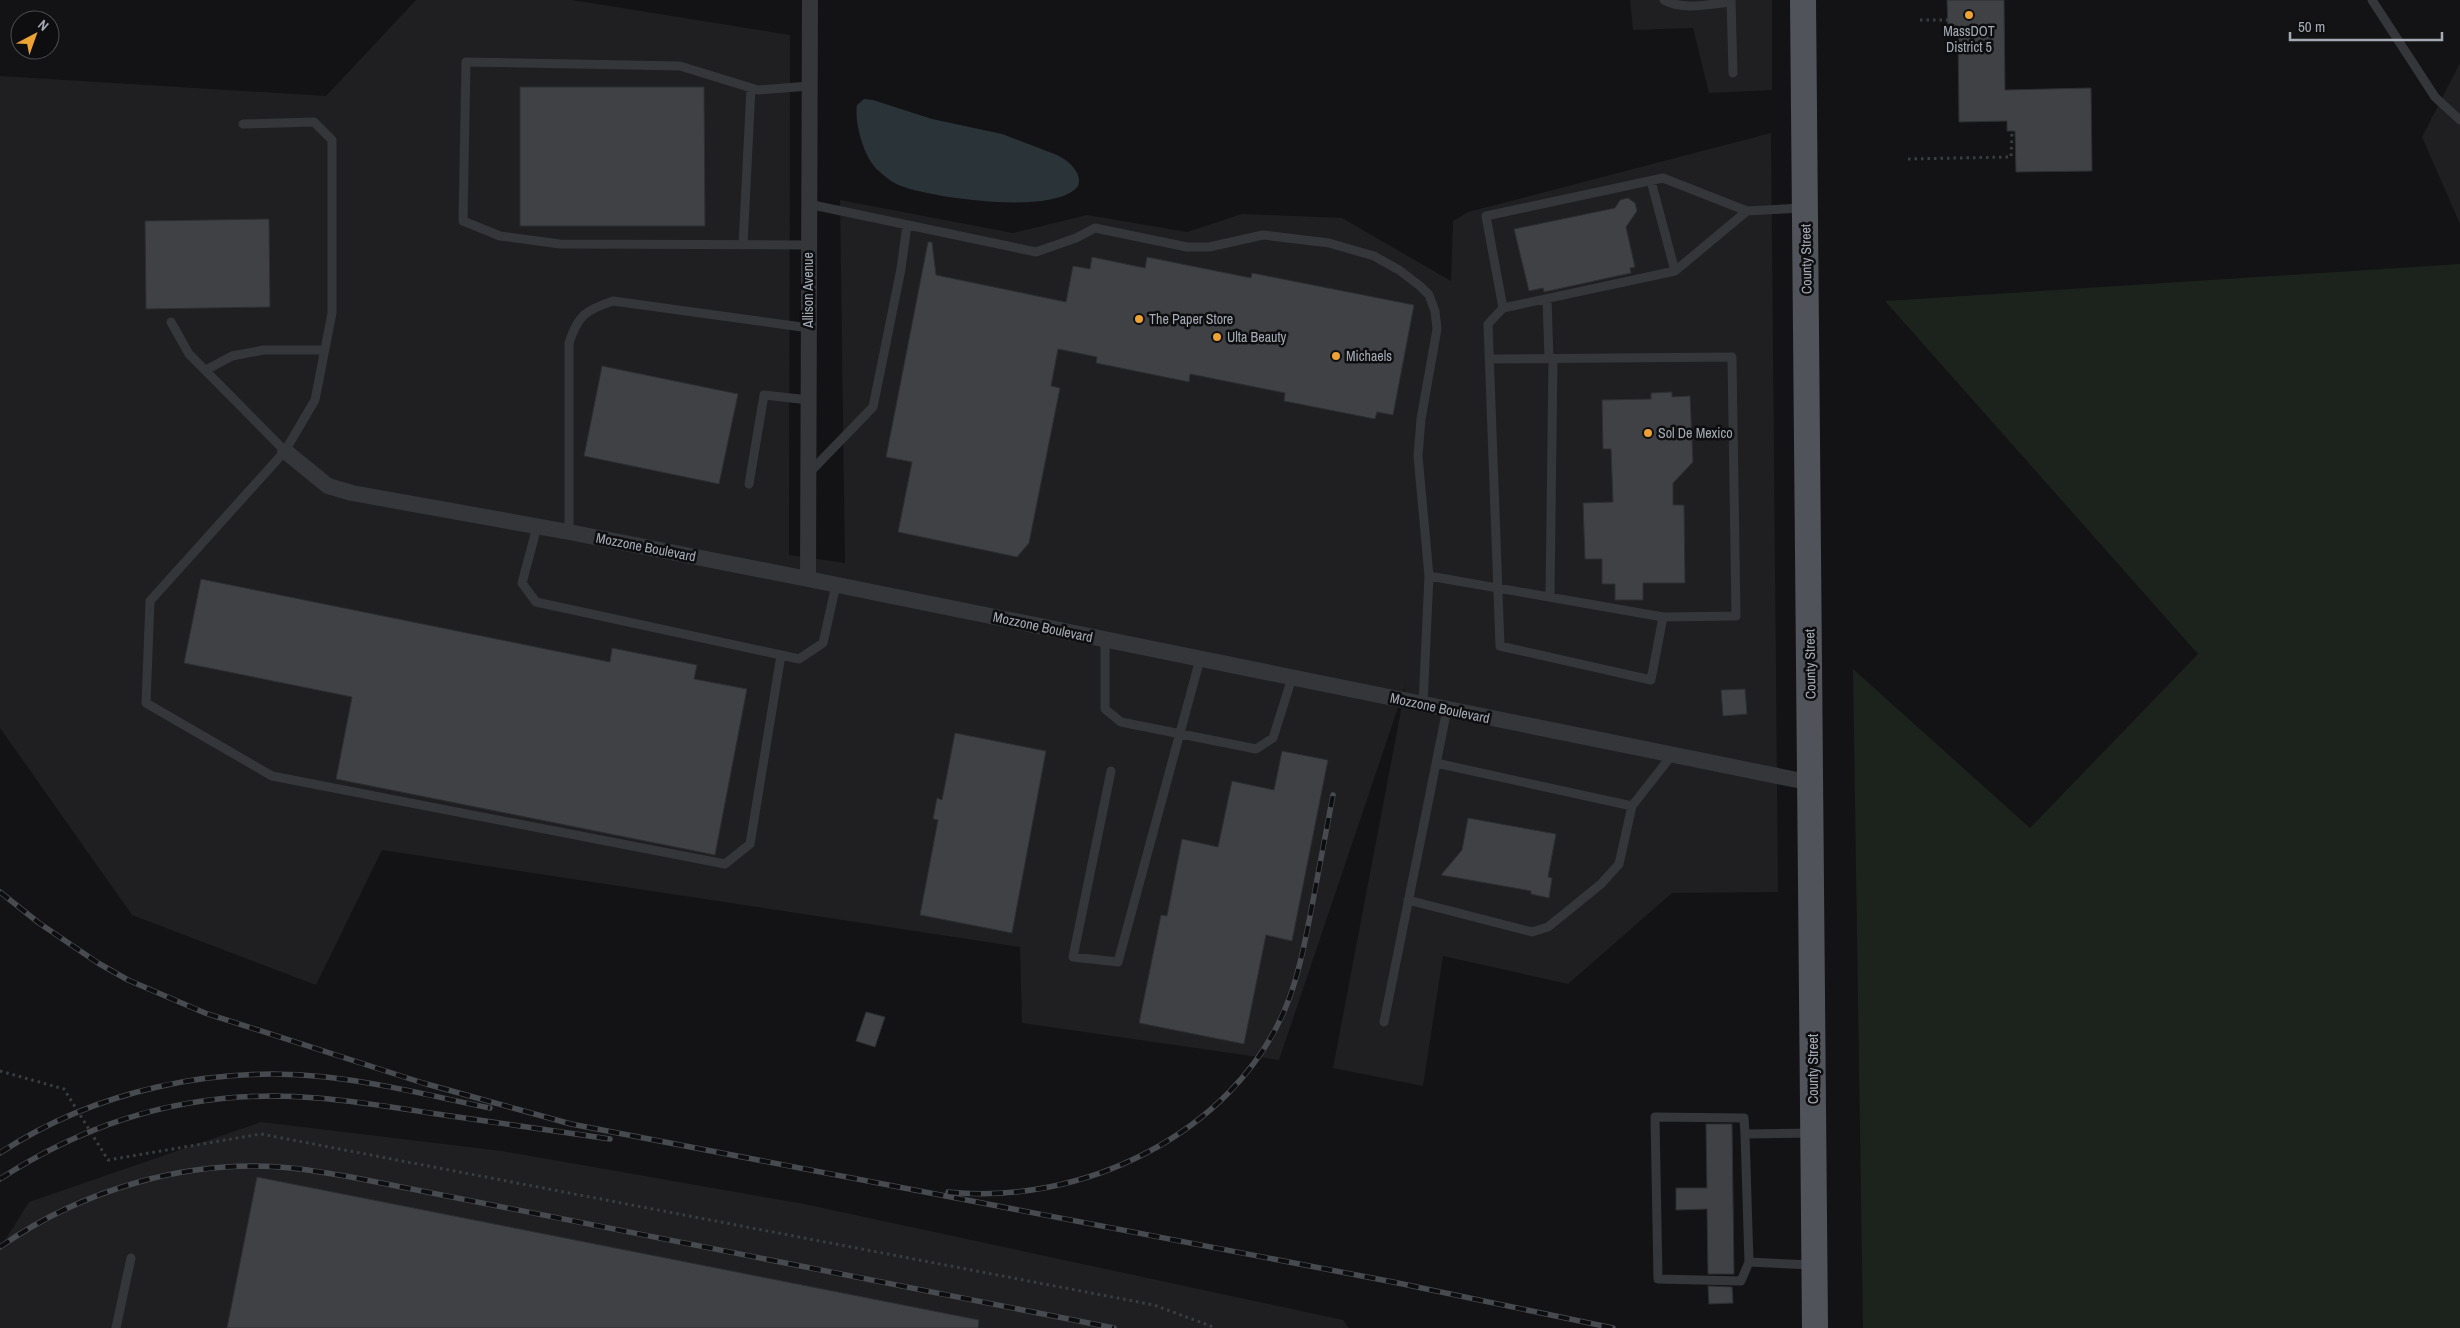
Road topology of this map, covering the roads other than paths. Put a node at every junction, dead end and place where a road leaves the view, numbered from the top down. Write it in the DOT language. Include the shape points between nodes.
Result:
graph roads {
  1 [pos="810,0"];
  2 [pos="1664,0"];
  3 [pos="1803,0"];
  4 [pos="2372,0"];
  5 [pos="1731,1"];
  6 [pos="1733,73"];
  7 [pos="809,86"];
  8 [pos="751,88"];
  9 [pos="2460,120"];
  10 [pos="243,124"];
  11 [pos="1652,181"];
  12 [pos="808,204"];
  13 [pos="1805,207"];
  14 [pos="1747,211"];
  15 [pos="907,225"];
  16 [pos="743,244"];
  17 [pos="808,245"];
  18 [pos="1675,272"];
  19 [pos="1547,299"];
  20 [pos="1503,308"];
  21 [pos="171,322"];
  22 [pos="808,328"];
  23 [pos="325,350"];
  24 [pos="1490,359"];
  25 [pos="1551,359"];
  26 [pos="206,370"];
  27 [pos="809,400"];
  28 [pos="285,451"];
  29 [pos="808,474"];
  30 [pos="749,484"];
  31 [pos="537,527"];
  32 [pos="569,532"];
  33 [pos="1429,576"];
  34 [pos="808,579"];
  35 [pos="836,584"];
  36 [pos="1497,587"];
  37 [pos="1550,596"];
  38 [pos="1663,617"];
  39 [pos="1105,640"];
  40 [pos="781,655"];
  41 [pos="1200,659"];
  42 [pos="1292,678"];
  43 [pos="1423,704"];
  44 [pos="1447,709"];
  45 [pos="1180,735"];
  46 [pos="1672,755"];
  47 [pos="1436,763"];
  48 [pos="1111,771"];
  49 [pos="1812,783"];
  50 [pos="1632,806"];
  51 [pos="1408,900"];
  52 [pos="1384,1022"];
  53 [pos="1745,1134"];
  54 [pos="1814,1134"];
  55 [pos="132,1258"];
  56 [pos="1749,1262"];
  57 [pos="1815,1265"];
  58 [pos="116,1328"];
  59 [pos="1815,1328"];
  1 -- 7 [label="street, Allison Avenue"];
  2 -- 5 [label="lane" via="1686,6"];
  3 -- 13 [label="main road, County Street"];
  4 -- 9 [label="lane" via="2435,97"];
  5 -- 6 [label="lane"];
  7 -- 8 [label="lane"];
  7 -- 12 [label="street, Allison Avenue"];
  8 -- 16 [label="lane"];
  8 -- 16 [label="lane" via="680,66 466,62 463,221 500,236 560,244"];
  10 -- 23 [label="lane" via="314,122 332,140 332,313"];
  11 -- 14 [label="lane" via="1663,178"];
  11 -- 18 [label="lane"];
  11 -- 20 [label="lane" via="1486,216"];
  12 -- 15 [label="lane"];
  12 -- 17 [label="street, Allison Avenue"];
  13 -- 14 [label="lane"];
  13 -- 49 [label="main road, County Street"];
  14 -- 18 [label="lane"];
  15 -- 29 [label="lane" via="902,269 873,407"];
  15 -- 33 [label="lane" via="1036,252 1096,228 1187,247 1210,247 1263,235 1329,243 1374,256 1399,270 1429,295 1437,329 1421,419 1418,456"];
  16 -- 17 [label="lane"];
  17 -- 22 [label="street, Allison Avenue"];
  18 -- 19 [label="lane"];
  19 -- 20 [label="lane"];
  19 -- 25 [label="lane"];
  20 -- 24 [label="lane" via="1488,324"];
  21 -- 26 [label="lane" via="189,354"];
  22 -- 27 [label="street, Allison Avenue"];
  22 -- 32 [label="lane" via="613,301 588,310 575,325 569,343"];
  23 -- 26 [label="lane" via="264,350 232,356"];
  23 -- 28 [label="lane" via="315,400"];
  24 -- 25 [label="lane"];
  24 -- 36 [label="lane"];
  25 -- 37 [label="lane"];
  25 -- 38 [label="lane" via="1732,357 1736,616"];
  26 -- 28 [label="lane"];
  27 -- 29 [label="street, Allison Avenue"];
  27 -- 30 [label="lane" via="764,395"];
  28 -- 31 [label="street, Mozzone Boulevard" via="328,486"];
  28 -- 40 [label="lane" via="150,601 146,703 272,776 725,864 750,844"];
  29 -- 34 [label="street, Allison Avenue"];
  31 -- 32 [label="street, Mozzone Boulevard"];
  31 -- 40 [label="lane" via="522,583 536,602"];
  32 -- 34 [label="street, Mozzone Boulevard"];
  33 -- 36 [label="lane"];
  33 -- 43 [label="lane"];
  34 -- 35 [label="street, Mozzone Boulevard"];
  35 -- 39 [label="street, Mozzone Boulevard"];
  35 -- 40 [label="lane" via="823,643 799,659"];
  36 -- 37 [label="lane"];
  36 -- 38 [label="lane" via="1500,646 1651,680"];
  37 -- 38 [label="lane"];
  39 -- 41 [label="street, Mozzone Boulevard"];
  39 -- 45 [label="lane" via="1105,709 1121,722"];
  41 -- 42 [label="street, Mozzone Boulevard"];
  41 -- 45 [label="lane"];
  42 -- 43 [label="street, Mozzone Boulevard"];
  42 -- 45 [label="lane" via="1273,738 1256,749"];
  43 -- 44 [label="street, Mozzone Boulevard"];
  44 -- 46 [label="street, Mozzone Boulevard"];
  44 -- 47 [label="lane"];
  45 -- 48 [label="lane" via="1118,962 1073,957"];
  46 -- 49 [label="street, Mozzone Boulevard"];
  46 -- 50 [label="lane"];
  47 -- 50 [label="lane"];
  47 -- 51 [label="lane"];
  49 -- 54 [label="main road, County Street"];
  50 -- 51 [label="lane" via="1620,864 1548,928 1532,932"];
  51 -- 52 [label="lane"];
  53 -- 54 [label="lane"];
  53 -- 56 [label="lane"];
  53 -- 56 [label="lane" via="1744,1118 1655,1117 1658,1279 1741,1281"];
  54 -- 57 [label="main road, County Street"];
  55 -- 58 [label="lane"];
  56 -- 57 [label="lane"];
  57 -- 59 [label="main road, County Street"];
}
